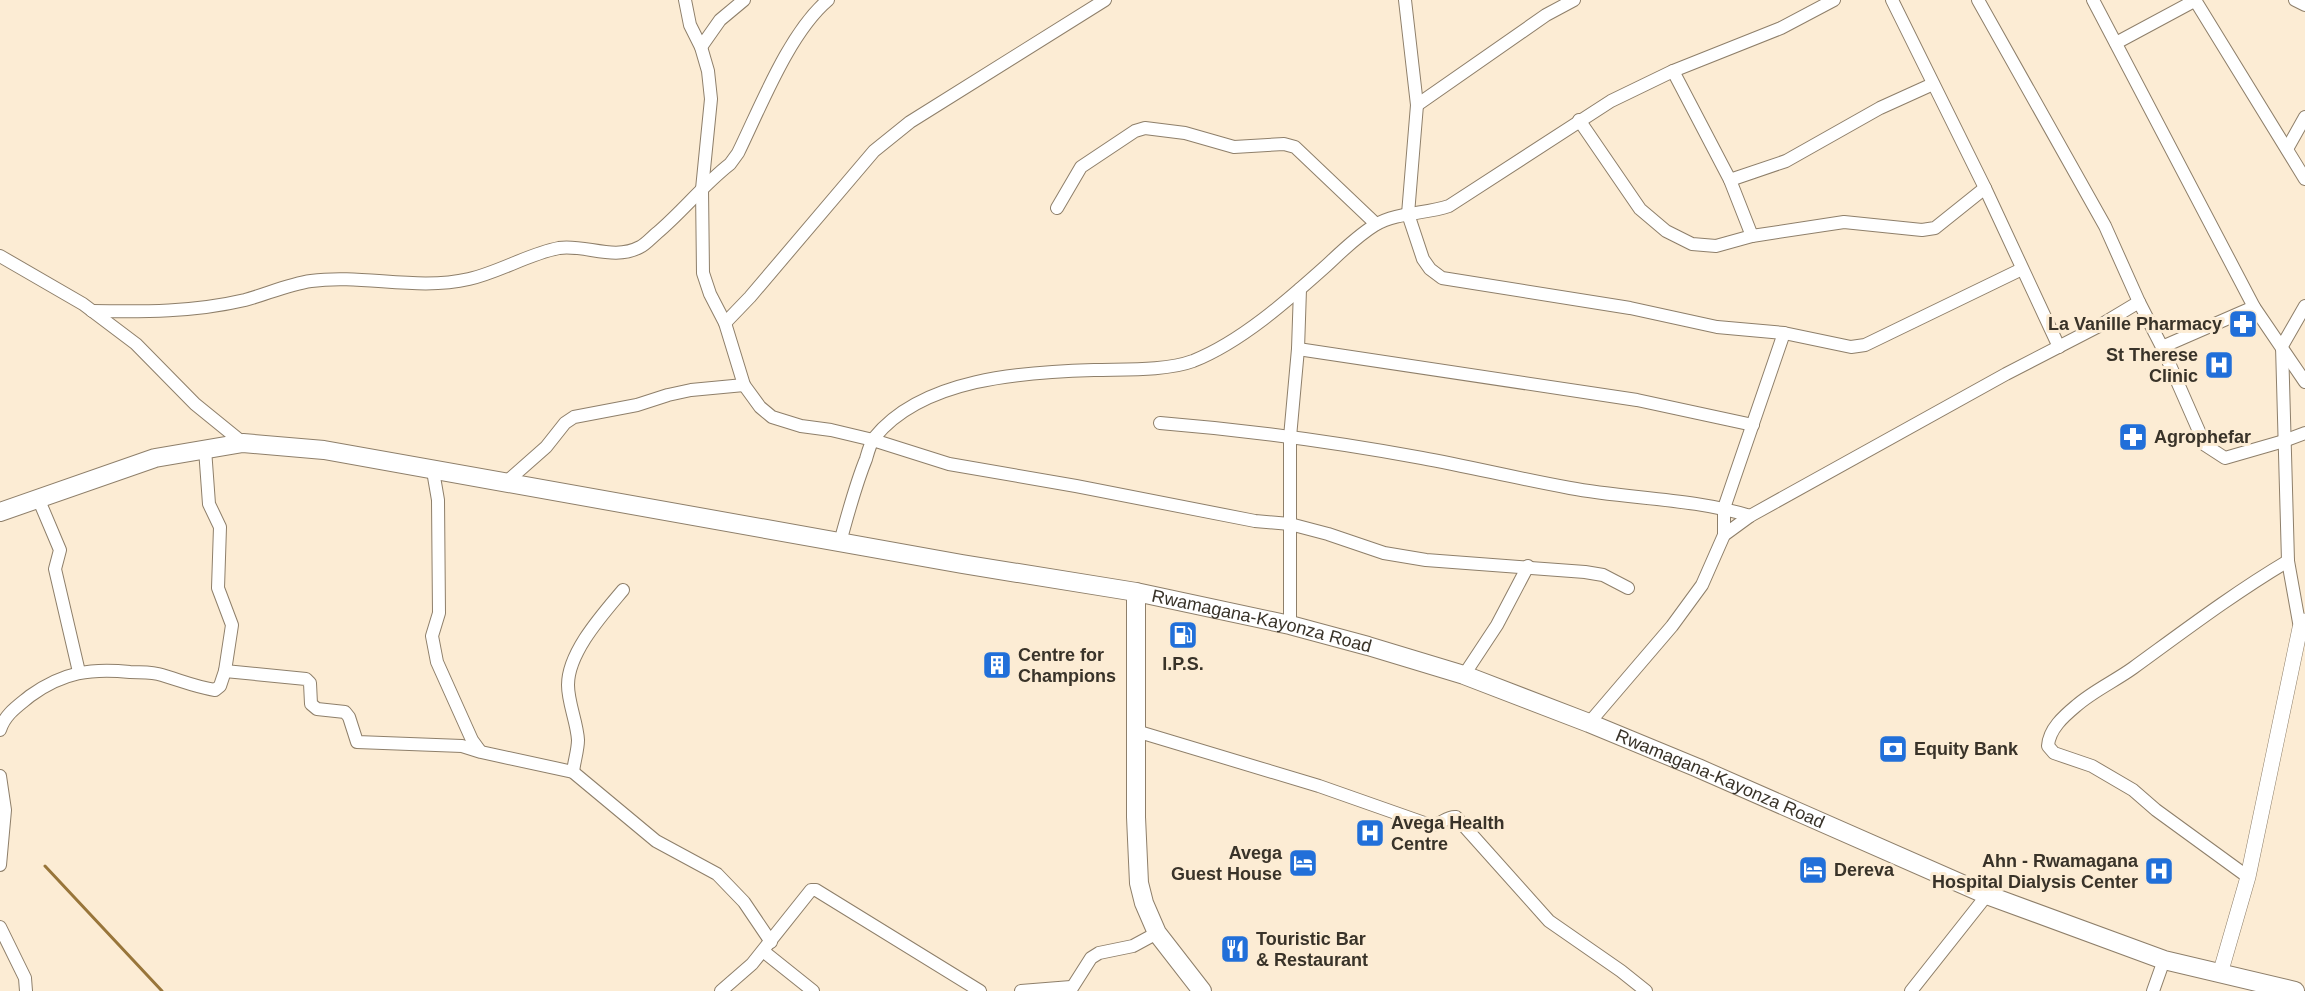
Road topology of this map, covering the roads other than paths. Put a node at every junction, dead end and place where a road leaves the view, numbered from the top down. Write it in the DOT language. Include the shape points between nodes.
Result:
graph roads {
  1 [pos="685,0"];
  2 [pos="744,0"];
  3 [pos="828,0"];
  4 [pos="1105,0"];
  5 [pos="1405,0"];
  6 [pos="1574,0"];
  7 [pos="1834,0"];
  8 [pos="1892,0"];
  9 [pos="1978,0"];
  10 [pos="2093,0"];
  11 [pos="2195,0"];
  12 [pos="2295,0"];
  13 [pos="2305,5"];
  14 [pos="2116,43"];
  15 [pos="701,47"];
  16 [pos="1673,71"];
  17 [pos="1933,84"];
  18 [pos="1418,105"];
  19 [pos="2305,117"];
  20 [pos="1579,120"];
  21 [pos="2287,149"];
  22 [pos="707,152"];
  23 [pos="724,169"];
  24 [pos="2305,179"];
  25 [pos="1730,180"];
  26 [pos="1985,188"];
  27 [pos="702,189"];
  28 [pos="1057,208"];
  29 [pos="1408,214"];
  30 [pos="1376,224"];
  31 [pos="1752,236"];
  32 [pos="0,256"];
  33 [pos="2022,269"];
  34 [pos="1300,289"];
  35 [pos="2139,302"];
  36 [pos="2305,306"];
  37 [pos="2254,307"];
  38 [pos="92,311"];
  39 [pos="725,323"];
  40 [pos="1784,333"];
  41 [pos="2282,346"];
  42 [pos="2059,347"];
  43 [pos="2162,347"];
  44 [pos="1298,349"];
  45 [pos="2305,382"];
  46 [pos="744,385"];
  47 [pos="1160,423"];
  48 [pos="1753,425"];
  49 [pos="2305,432"];
  50 [pos="1290,437"];
  51 [pos="873,440"];
  52 [pos="2284,441"];
  53 [pos="243,443"];
  54 [pos="205,449"];
  55 [pos="434,471"];
  56 [pos="504,484"];
  57 [pos="38,498"];
  58 [pos="1724,508"];
  59 [pos="0,512"];
  60 [pos="1750,516"];
  61 [pos="1290,524"];
  62 [pos="1724,535"];
  63 [pos="840,542"];
  64 [pos="2288,561"];
  65 [pos="1528,567"];
  66 [pos="1628,588"];
  67 [pos="623,590"];
  68 [pos="1136,592"];
  69 [pos="1290,625"];
  70 [pos="2303,625"];
  71 [pos="225,671"];
  72 [pos="78,672"];
  73 [pos="1464,675"];
  74 [pos="1589,723"];
  75 [pos="0,729"];
  76 [pos="1136,731"];
  77 [pos="481,752"];
  78 [pos="573,772"];
  79 [pos="0,776"];
  80 [pos="1,850"];
  81 [pos="0,865"];
  82 [pos="2248,877"];
  83 [pos="1987,895"];
  84 [pos="0,927"];
  85 [pos="1157,933"];
  86 [pos="767,946"];
  87 [pos="2164,960"];
  88 [pos="2220,974"];
  89 [pos="1070,989"];
  90 [pos="26,991"];
  91 [pos="721,991"];
  92 [pos="813,991"];
  93 [pos="980,991"];
  94 [pos="1021,991"];
  95 [pos="1202,991"];
  96 [pos="1646,991"];
  97 [pos="1911,991"];
  98 [pos="2153,991"];
  99 [pos="2295,991"];
  1 -- 15 [label="street" via="690,25"];
  2 -- 15 [label="street" via="720,20"];
  3 -- 23 [label="street" via="797,36 738,153"];
  4 -- 39 [label="street" via="910,122 874,151"];
  5 -- 18 [label="street"];
  6 -- 18 [label="street" via="1546,15"];
  7 -- 16 [label="street" via="1781,28"];
  8 -- 17 [label="street"];
  9 -- 35 [label="street" via="2105,226"];
  10 -- 14 [label="street"];
  11 -- 14 [label="street"];
  11 -- 21 [label="street"];
  12 -- 13 [label="street"];
  14 -- 37 [label="street"];
  15 -- 22 [label="street" via="711,99"];
  16 -- 20 [label="street"];
  16 -- 25 [label="street"];
  17 -- 25 [label="street" via="1880,108 1786,161"];
  17 -- 26 [label="street"];
  18 -- 29 [label="street"];
  19 -- 21 [label="street"];
  20 -- 29 [label="street" via="1449,206"];
  20 -- 31 [label="street" via="1640,208 1666,231 1692,244 1716,246"];
  21 -- 24 [label="street"];
  22 -- 23 [label="street"];
  22 -- 27 [label="street"];
  23 -- 27 [label="street"];
  25 -- 31 [label="street"];
  26 -- 31 [label="street" via="1935,228 1844,222"];
  26 -- 33 [label="street"];
  27 -- 38 [label="street" via="640,247 625,251 600,253 560,248 470,279 444,283 310,281 194,310"];
  27 -- 39 [label="street" via="703,273"];
  28 -- 30 [label="street" via="1081,167 1127,135 1145,128 1185,133 1233,147 1295,147"];
  29 -- 30 [label="street"];
  29 -- 40 [label="street" via="1423,259 1442,278 1619,306 1717,327"];
  30 -- 34 [label="street"];
  32 -- 38 [label="street"];
  33 -- 40 [label="street" via="1865,345 1851,347"];
  33 -- 42 [label="street"];
  34 -- 44 [label="street"];
  34 -- 51 [label="street" via="1231,341 1192,361 1148,368 996,378 959,386 898,415"];
  35 -- 42 [label="street"];
  35 -- 43 [label="street"];
  36 -- 41 [label="street"];
  37 -- 41 [label="street"];
  37 -- 43 [label="street"];
  38 -- 53 [label="street" via="136,344 195,404"];
  39 -- 46 [label="street"];
  40 -- 48 [label="street"];
  41 -- 45 [label="street"];
  41 -- 52 [label="street"];
  42 -- 60 [label="street"];
  43 -- 52 [label="street" via="2205,444 2215,453 2225,458"];
  44 -- 48 [label="street" via="1637,400"];
  44 -- 50 [label="street"];
  46 -- 51 [label="street" via="772,417"];
  46 -- 56 [label="street" via="691,390 573,417"];
  47 -- 50 [label="street"];
  48 -- 58 [label="street"];
  49 -- 52 [label="street"];
  50 -- 58 [label="street" via="1571,488"];
  50 -- 61 [label="street"];
  51 -- 61 [label="street" via="949,464 1255,521"];
  51 -- 63 [label="street"];
  52 -- 64 [label="street"];
  53 -- 54 [label="highway, Rwamagana-Kayonza Road"];
  53 -- 55 [label="highway, Rwamagana-Kayonza Road" via="324,450"];
  54 -- 57 [label="highway, Rwamagana-Kayonza Road" via="155,458"];
  54 -- 71 [label="street" via="209,504 220,527 218,588 232,625"];
  55 -- 56 [label="highway, Rwamagana-Kayonza Road"];
  55 -- 77 [label="street" via="439,613 432,636 437,662"];
  56 -- 63 [label="highway, Rwamagana-Kayonza Road"];
  57 -- 59 [label="highway, Rwamagana-Kayonza Road"];
  57 -- 72 [label="street" via="60,550 55,569"];
  58 -- 60 [label="street"];
  58 -- 62 [label="street"];
  60 -- 62 [label="street"];
  61 -- 65 [label="street" via="1384,553"];
  61 -- 69 [label="street"];
  62 -- 74 [label="street" via="1702,585"];
  63 -- 68 [label="highway, Rwamagana-Kayonza Road"];
  64 -- 70 [label="street"];
  64 -- 82 [label="street" via="2078,704 2049,738 2048,746 2054,753 2092,766 2133,790"];
  65 -- 66 [label="street" via="1603,575"];
  65 -- 73 [label="street"];
  67 -- 78 [label="street" via="587,637 570,670 568,685 578,741"];
  68 -- 69 [label="highway, Rwamagana-Kayonza Road"];
  68 -- 76 [label="highway"];
  69 -- 73 [label="highway, Rwamagana-Kayonza Road"];
  70 -- 82 [label="main road"];
  71 -- 72 [label="street" via="215,690 157,674 104,669"];
  71 -- 77 [label="street" via="306,679 310,683 311,704 317,709 345,712 357,742 462,746"];
  72 -- 75 [label="street" via="13,709"];
  73 -- 74 [label="highway, Rwamagana-Kayonza Road"];
  74 -- 83 [label="highway, Rwamagana-Kayonza Road"];
  76 -- 85 [label="highway" via="1138,883"];
  76 -- 96 [label="street" via="1319,786 1430,825 1456,817 1549,921"];
  77 -- 78 [label="street"];
  78 -- 86 [label="street" via="656,841 717,874 744,902"];
  79 -- 80 [label="street" via="5,810"];
  80 -- 81 [label="street"];
  82 -- 88 [label="main road"];
  83 -- 87 [label="highway, Rwamagana-Kayonza Road"];
  83 -- 97 [label="street"];
  84 -- 90 [label="street" via="25,978"];
  85 -- 89 [label="street" via="1133,946 1099,952"];
  85 -- 95 [label="highway"];
  86 -- 91 [label="street"];
  86 -- 92 [label="street"];
  86 -- 93 [label="street" via="807,893 816,890"];
  87 -- 88 [label="highway, Rwamagana-Kayonza Road"];
  87 -- 98 [label="street"];
  88 -- 99 [label="highway, Rwamagana-Kayonza Road"];
  89 -- 94 [label="street"];
}
